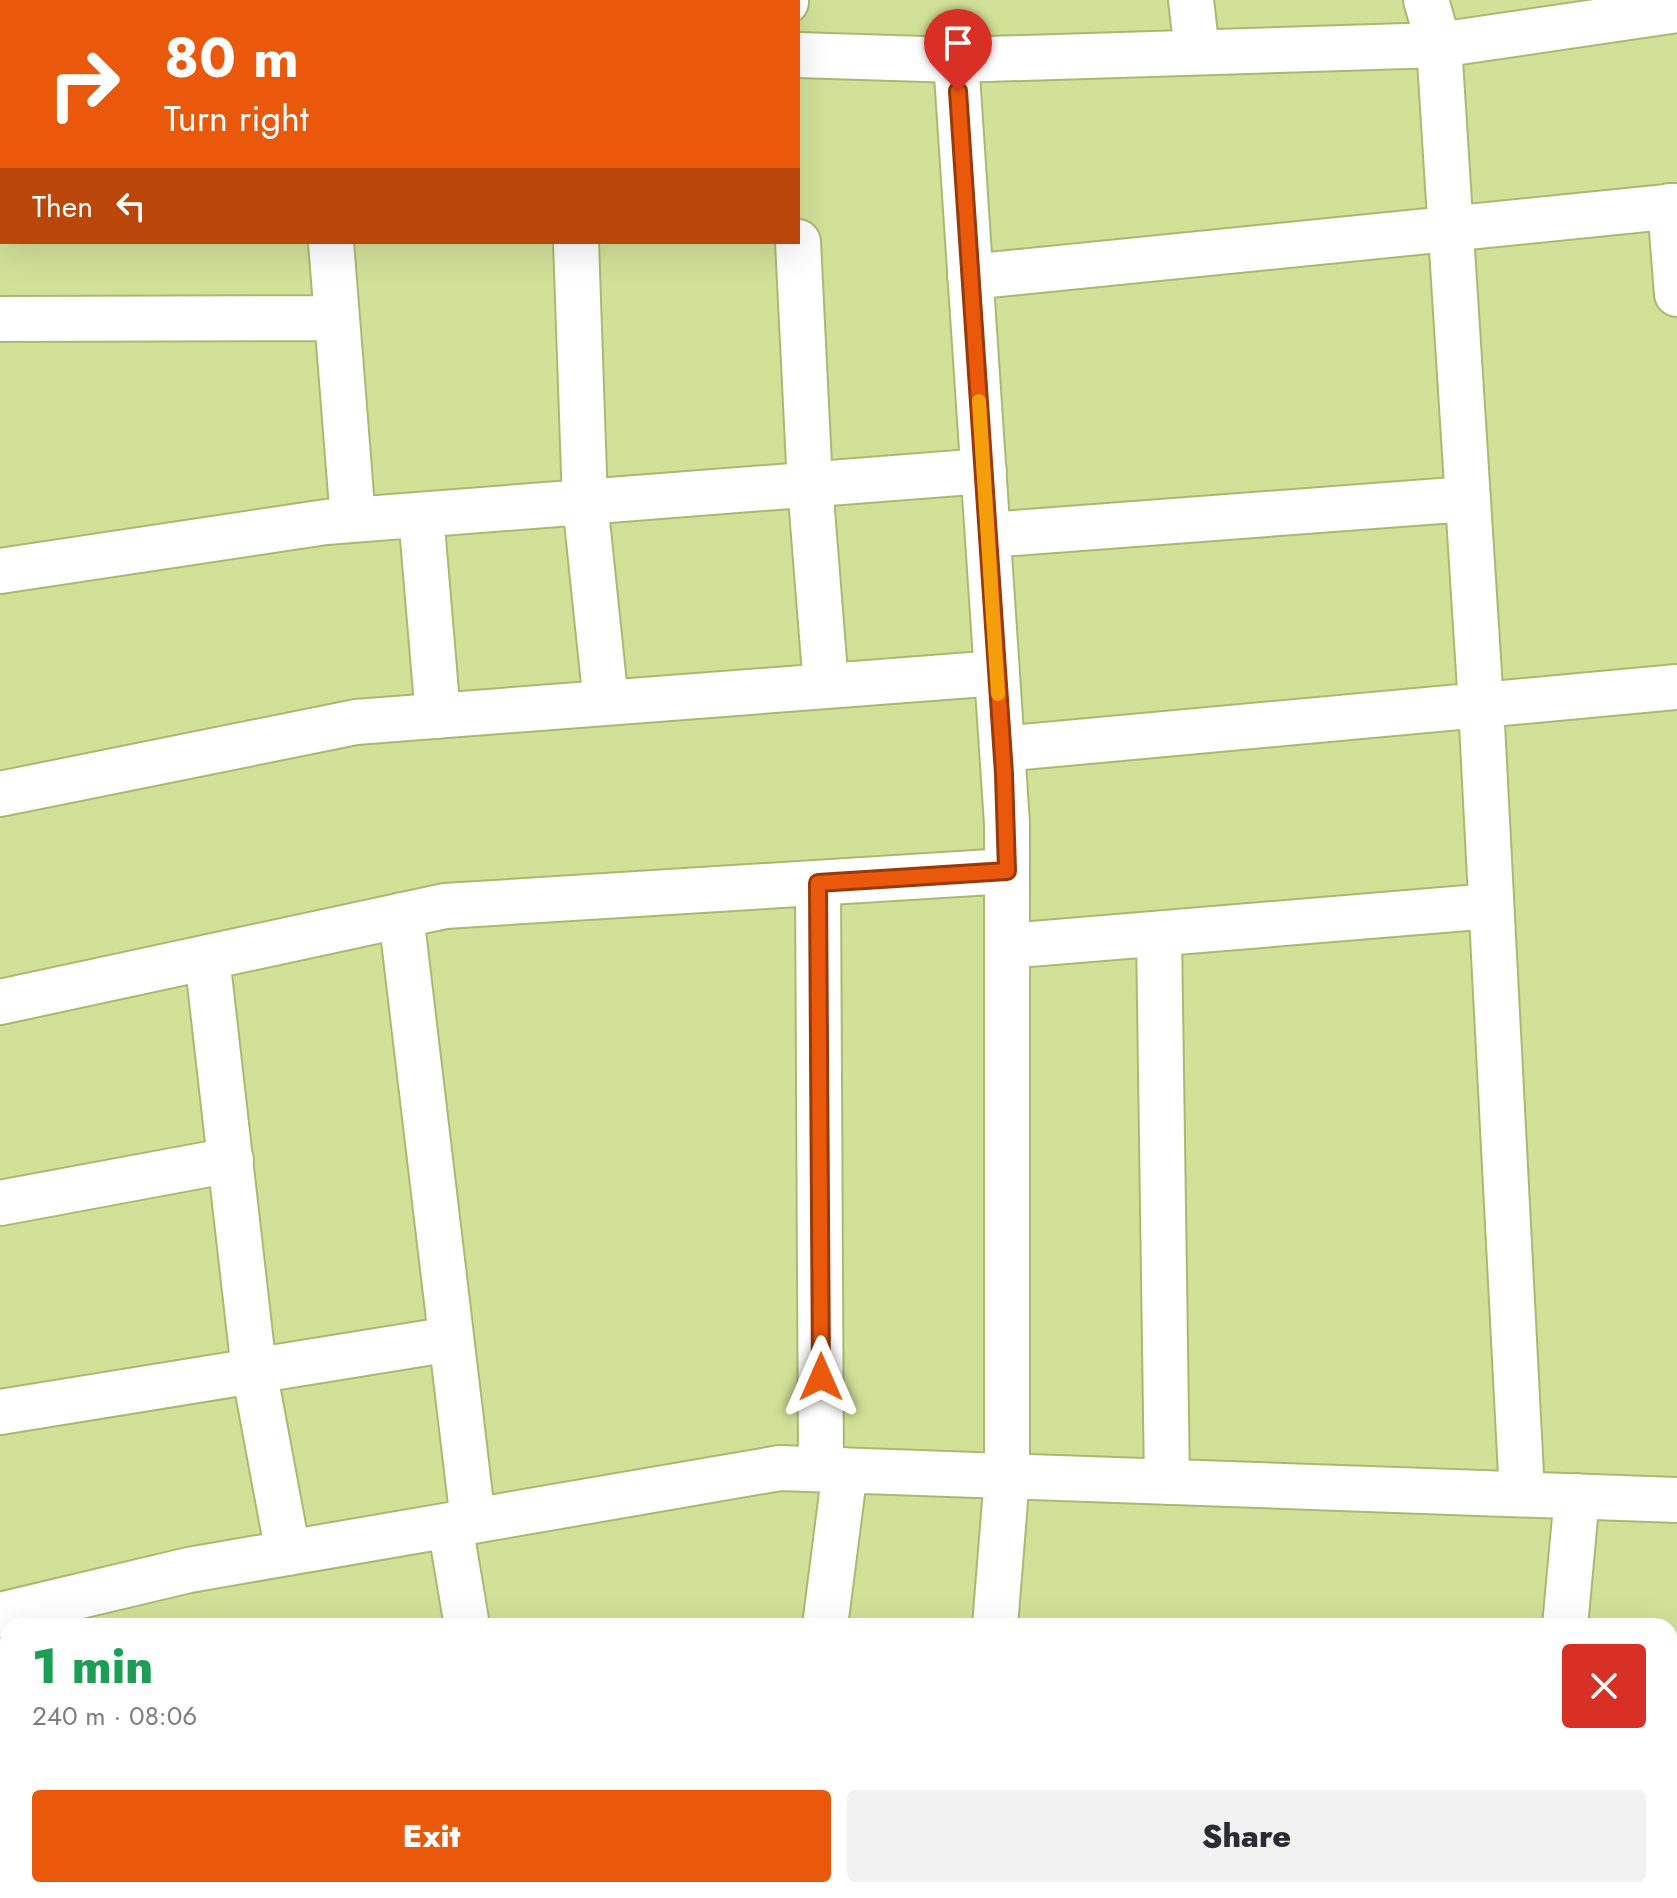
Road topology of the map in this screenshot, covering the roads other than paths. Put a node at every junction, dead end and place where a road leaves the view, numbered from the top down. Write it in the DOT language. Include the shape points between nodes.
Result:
graph roads {
  1 [pos="1191,0"];
  2 [pos="1426,0"];
  3 [pos="1677,10"];
  4 [pos="1439,45"];
  5 [pos="1197,52"];
  6 [pos="800,55"];
  7 [pos="956,60"];
  8 [pos="1673,206"];
  9 [pos="1450,229"];
  10 [pos="331,244"];
  11 [pos="576,244"];
  12 [pos="798,244"];
  13 [pos="970,277"];
  14 [pos="1677,294"];
  15 [pos="337,318"];
  16 [pos="0,319"];
  17 [pos="984,471"];
  18 [pos="810,485"];
  19 [pos="1467,499"];
  20 [pos="585,502"];
  21 [pos="421,515"];
  22 [pos="353,520"];
  23 [pos="988,535"];
  24 [pos="0,571"];
  25 [pos="997,673"];
  26 [pos="826,686"];
  27 [pos="1677,687"];
  28 [pos="606,703"];
  29 [pos="1481,705"];
  30 [pos="438,716"];
  31 [pos="1002,749"];
  32 [pos="0,794"];
  33 [pos="1007,871"];
  34 [pos="818,883"];
  35 [pos="1491,906"];
  36 [pos="401,915"];
  37 [pos="1159,934"];
  38 [pos="1007,946"];
  39 [pos="207,957"];
  40 [pos="0,1002"];
  41 [pos="231,1160"];
  42 [pos="0,1203"];
  43 [pos="451,1339"];
  44 [pos="254,1370"];
  45 [pos="0,1412"];
  46 [pos="833,1470"];
  47 [pos="1007,1476"];
  48 [pos="1167,1482"];
  49 [pos="1522,1494"];
  50 [pos="1577,1496"];
  51 [pos="1677,1500"];
  52 [pos="462,1523"];
  53 [pos="288,1553"];
  54 [pos="0,1615"];
  55 [pos="467,1618"];
  56 [pos="825,1618"];
  57 [pos="996,1618"];
  58 [pos="1566,1618"];
  1 -- 5 [label="street"];
  2 -- 4 [label="street"];
  3 -- 4 [label="street"];
  4 -- 5 [label="street"];
  4 -- 9 [label="street"];
  5 -- 7 [label="street"];
  6 -- 7 [label="street"];
  7 -- 13 [label="street"];
  8 -- 9 [label="street"];
  8 -- 14 [label="street"];
  9 -- 13 [label="street"];
  9 -- 19 [label="street"];
  10 -- 15 [label="street"];
  11 -- 20 [label="street"];
  12 -- 18 [label="street"];
  13 -- 17 [label="street"];
  15 -- 16 [label="street"];
  15 -- 22 [label="street"];
  17 -- 18 [label="street"];
  17 -- 23 [label="street"];
  18 -- 20 [label="street"];
  18 -- 26 [label="street"];
  19 -- 23 [label="street"];
  19 -- 29 [label="street"];
  20 -- 21 [label="street"];
  20 -- 28 [label="street"];
  21 -- 22 [label="street"];
  21 -- 30 [label="street"];
  22 -- 24 [label="street"];
  23 -- 25 [label="street"];
  25 -- 26 [label="street"];
  25 -- 31 [label="street"];
  26 -- 28 [label="street"];
  27 -- 29 [label="street"];
  28 -- 30 [label="street"];
  29 -- 31 [label="street"];
  29 -- 35 [label="street"];
  30 -- 32 [label="street" via="356,722"];
  31 -- 33 [label="street"];
  33 -- 34 [label="street"];
  33 -- 38 [label="street"];
  34 -- 36 [label="street" via="445,906"];
  34 -- 46 [label="street"];
  35 -- 37 [label="street"];
  35 -- 49 [label="street"];
  36 -- 39 [label="street"];
  36 -- 43 [label="street"];
  37 -- 38 [label="street"];
  37 -- 48 [label="street"];
  38 -- 47 [label="street"];
  39 -- 40 [label="street"];
  39 -- 41 [label="street"];
  41 -- 42 [label="street"];
  41 -- 44 [label="street"];
  43 -- 44 [label="street"];
  43 -- 52 [label="street"];
  44 -- 45 [label="street"];
  44 -- 53 [label="street"];
  46 -- 47 [label="street"];
  46 -- 52 [label="street" via="780,1468"];
  46 -- 56 [label="street"];
  47 -- 48 [label="street"];
  47 -- 57 [label="street"];
  48 -- 49 [label="street"];
  49 -- 50 [label="street"];
  50 -- 51 [label="street"];
  50 -- 58 [label="street"];
  52 -- 53 [label="street"];
  52 -- 55 [label="street"];
  53 -- 54 [label="street" via="189,1570"];
}
